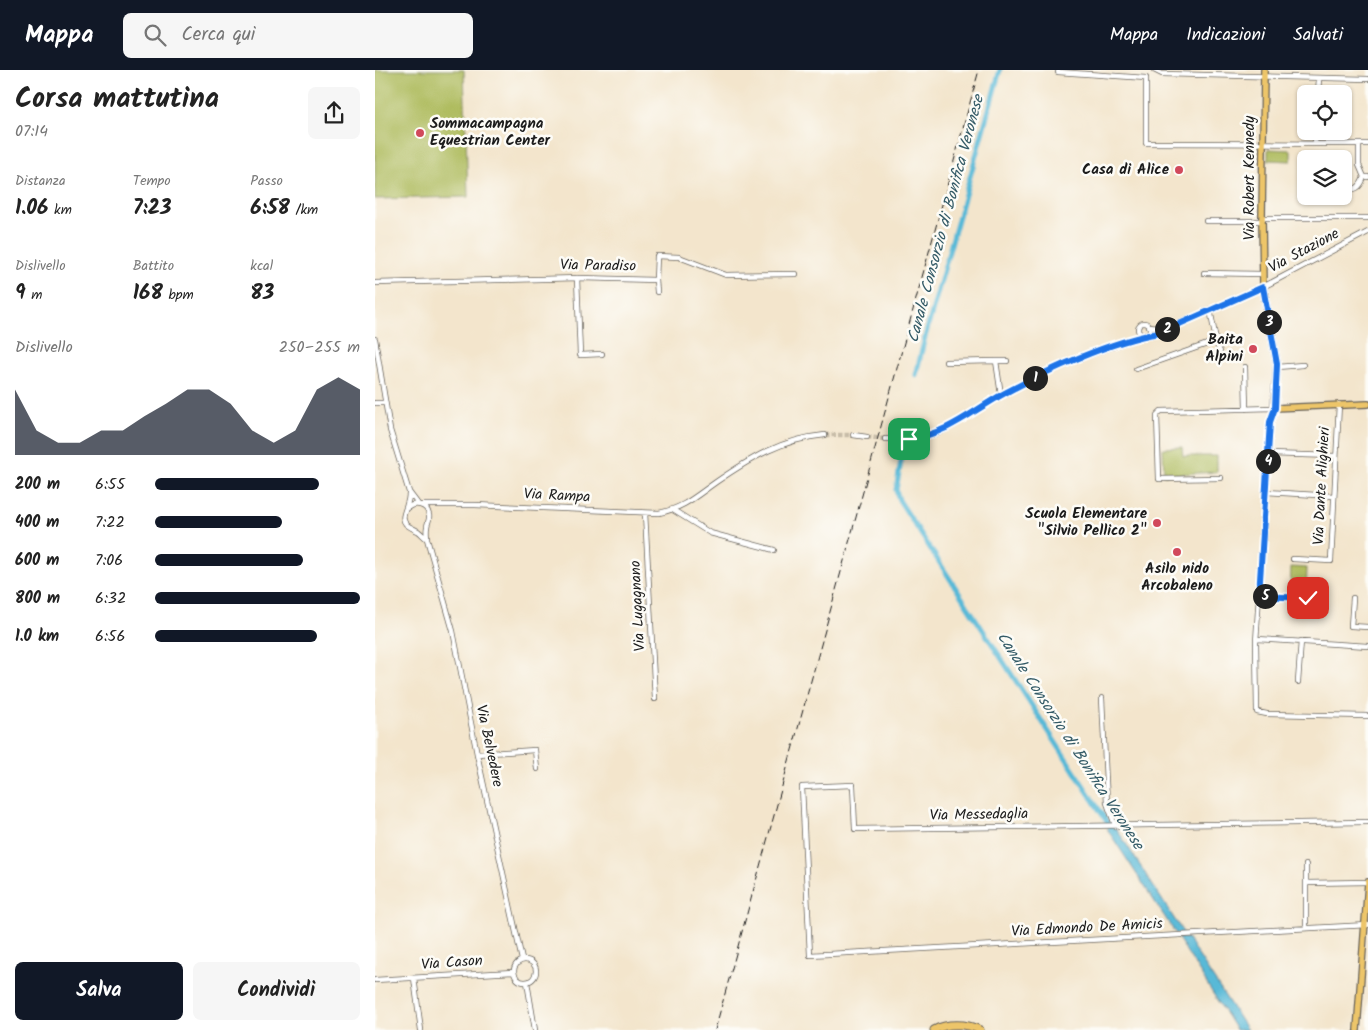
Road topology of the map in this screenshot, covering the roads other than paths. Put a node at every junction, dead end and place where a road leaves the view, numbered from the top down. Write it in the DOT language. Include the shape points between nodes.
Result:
graph roads {
  1 [pos="1154,70"];
  2 [pos="1058,72"];
  3 [pos="1264,73"];
  4 [pos="1319,78"];
  5 [pos="1368,79"];
  6 [pos="1319,85"];
  7 [pos="1315,140"];
  8 [pos="1263,143"];
  9 [pos="1315,143"];
  10 [pos="1359,144"];
  11 [pos="1368,144"];
  12 [pos="1366,177"];
  13 [pos="1352,190"];
  14 [pos="1368,218"];
  15 [pos="1262,220"];
  16 [pos="1206,221"];
  17 [pos="1368,232"];
  18 [pos="1204,273"];
  19 [pos="795,274"];
  20 [pos="1263,274"];
  21 [pos="577,278"];
  22 [pos="657,280"];
  23 [pos="375,283"];
  24 [pos="1263,287"];
  25 [pos="657,292"];
  26 [pos="1210,309"];
  27 [pos="1149,326"];
  28 [pos="1169,328"];
  29 [pos="1138,330"];
  30 [pos="1145,335"];
  31 [pos="375,338"];
  32 [pos="1215,341"];
  33 [pos="1122,343"];
  34 [pos="1220,352"];
  35 [pos="602,354"];
  36 [pos="997,361"];
  37 [pos="1007,361"];
  38 [pos="946,362"];
  39 [pos="1277,366"];
  40 [pos="1303,366"];
  41 [pos="1245,367"];
  42 [pos="1136,369"];
  43 [pos="1001,395"];
  44 [pos="375,403"];
  45 [pos="385,403"];
  46 [pos="1339,404"];
  47 [pos="1368,404"];
  48 [pos="1275,408"];
  49 [pos="1246,409"];
  50 [pos="825,435"];
  51 [pos="853,435"];
  52 [pos="867,436"];
  53 [pos="885,439"];
  54 [pos="1268,454"];
  55 [pos="1336,456"];
  56 [pos="1221,478"];
  57 [pos="409,492"];
  58 [pos="1266,492"];
  59 [pos="1334,496"];
  60 [pos="420,505"];
  61 [pos="441,505"];
  62 [pos="407,508"];
  63 [pos="673,510"];
  64 [pos="645,513"];
  65 [pos="430,516"];
  66 [pos="427,525"];
  67 [pos="417,530"];
  68 [pos="427,539"];
  69 [pos="774,550"];
  70 [pos="1293,559"];
  71 [pos="1259,596"];
  72 [pos="1311,598"];
  73 [pos="1353,598"];
  74 [pos="1368,627"];
  75 [pos="1257,639"];
  76 [pos="1301,641"];
  77 [pos="1368,646"];
  78 [pos="1298,682"];
  79 [pos="655,698"];
  80 [pos="1102,698"];
  81 [pos="1368,716"];
  82 [pos="477,754"];
  83 [pos="537,769"];
  84 [pos="1368,822"];
  85 [pos="1115,825"];
  86 [pos="1306,865"];
  87 [pos="1368,882"];
  88 [pos="1306,883"];
  89 [pos="1367,925"];
  90 [pos="1306,928"];
  91 [pos="810,955"];
  92 [pos="522,960"];
  93 [pos="513,972"];
  94 [pos="413,978"];
  95 [pos="375,980"];
  96 [pos="527,982"];
  97 [pos="421,1030"];
  98 [pos="535,1030"];
  99 [pos="934,1030"];
  100 [pos="980,1030"];
  101 [pos="1357,1030"];
  1 -- 3 [label="street" via="1162,74"];
  2 -- 8 [label="street" via="1146,78 1146,142"];
  3 -- 4 [label="street"];
  3 -- 8 [label="main road, Via Robert Kennedy"];
  4 -- 5 [label="street"];
  4 -- 6 [label="street"];
  7 -- 9 [label="street"];
  8 -- 9 [label="street"];
  8 -- 15 [label="main road, Via Robert Kennedy"];
  9 -- 10 [label="street"];
  10 -- 11 [label="street"];
  10 -- 12 [label="street" via="1359,165"];
  12 -- 13 [label="street" via="1362,185"];
  14 -- 15 [label="street"];
  15 -- 16 [label="street"];
  15 -- 20 [label="main road, Via Robert Kennedy"];
  17 -- 24 [label="street, Via Stazione"];
  18 -- 20 [label="street"];
  19 -- 22 [label="street, Via Paradiso" via="726,275 679,257 657,256"];
  20 -- 24 [label="main road, Via Robert Kennedy"];
  21 -- 22 [label="street, Via Paradiso"];
  21 -- 23 [label="street, Via Paradiso"];
  21 -- 35 [label="street" via="579,355"];
  22 -- 25 [label="street"];
  24 -- 26 [label="street, Via Stazione"];
  24 -- 39 [label="main road, Via Robert Kennedy"];
  26 -- 28 [label="street, Via Stazione"];
  26 -- 32 [label="street"];
  27 -- 28 [label="street, Via Stazione"];
  27 -- 29 [label="street, Via Stazione" via="1143,323"];
  27 -- 30 [label="street" via="1150,330"];
  28 -- 30 [label="street, Via Stazione"];
  29 -- 30 [label="street"];
  29 -- 33 [label="street, Via Stazione"];
  30 -- 33 [label="street, Via Stazione"];
  31 -- 45 [label="street"];
  32 -- 34 [label="street"];
  32 -- 42 [label="street"];
  33 -- 43 [label="street, Via Stazione" via="1074,360"];
  36 -- 37 [label="street"];
  36 -- 38 [label="street"];
  36 -- 43 [label="street"];
  39 -- 40 [label="street"];
  39 -- 48 [label="main road, Via Robert Kennedy"];
  41 -- 49 [label="street"];
  43 -- 53 [label="street, Via Stazione" via="938,433 909,439"];
  44 -- 45 [label="street"];
  45 -- 57 [label="street"];
  46 -- 47 [label="main road"];
  46 -- 48 [label="main road"];
  46 -- 55 [label="street, Via Dante Alighieri"];
  48 -- 49 [label="street"];
  48 -- 54 [label="street" via="1270,422"];
  49 -- 56 [label="street" via="1161,411 1157,415 1159,479"];
  50 -- 63 [label="street, Via Rampa" via="773,447"];
  51 -- 52 [label="street"];
  54 -- 55 [label="street"];
  54 -- 58 [label="street"];
  55 -- 59 [label="street, Via Dante Alighieri"];
  57 -- 60 [label="street"];
  57 -- 62 [label="street"];
  58 -- 59 [label="street"];
  58 -- 71 [label="street"];
  59 -- 70 [label="street, Via Dante Alighieri" via="1331,561"];
  60 -- 61 [label="street, Via Rampa"];
  60 -- 62 [label="street"];
  60 -- 65 [label="street"];
  61 -- 64 [label="street, Via Rampa"];
  61 -- 65 [label="street"];
  62 -- 67 [label="street" via="405,523"];
  63 -- 64 [label="street, Via Rampa"];
  63 -- 69 [label="street" via="710,533"];
  64 -- 79 [label="street, Via Lugagnano"];
  65 -- 66 [label="street, Via Belvedere"];
  66 -- 67 [label="street"];
  66 -- 68 [label="street, Via Belvedere"];
  67 -- 68 [label="street"];
  68 -- 82 [label="street, Via Belvedere" via="453,631"];
  71 -- 72 [label="street"];
  71 -- 75 [label="street"];
  73 -- 74 [label="street" via="1351,626"];
  75 -- 76 [label="street"];
  75 -- 81 [label="street" via="1256,709 1259,714"];
  76 -- 77 [label="street"];
  76 -- 78 [label="street"];
  80 -- 85 [label="street" via="1107,803"];
  82 -- 83 [label="street" via="535,750"];
  82 -- 92 [label="street, Via Belvedere"];
  84 -- 85 [label="street, Via Messedaglia"];
  85 -- 91 [label="street, Via Messedaglia" via="855,829 853,785 802,787"];
  86 -- 88 [label="street"];
  87 -- 88 [label="street"];
  87 -- 89 [label="main road"];
  88 -- 90 [label="street"];
  89 -- 90 [label="street, Via Edmondo De Amicis"];
  89 -- 101 [label="main road"];
  90 -- 91 [label="street, Via Edmondo De Amicis"];
  92 -- 93 [label="street" via="515,965"];
  92 -- 96 [label="street" via="530,961 535,967 536,975"];
  93 -- 94 [label="street, Via Cason"];
  93 -- 96 [label="street" via="519,981"];
  94 -- 95 [label="street"];
  94 -- 97 [label="street, Via Cason"];
  96 -- 98 [label="street"];
  99 -- 100 [label="highway" via="957,1024"];
}
